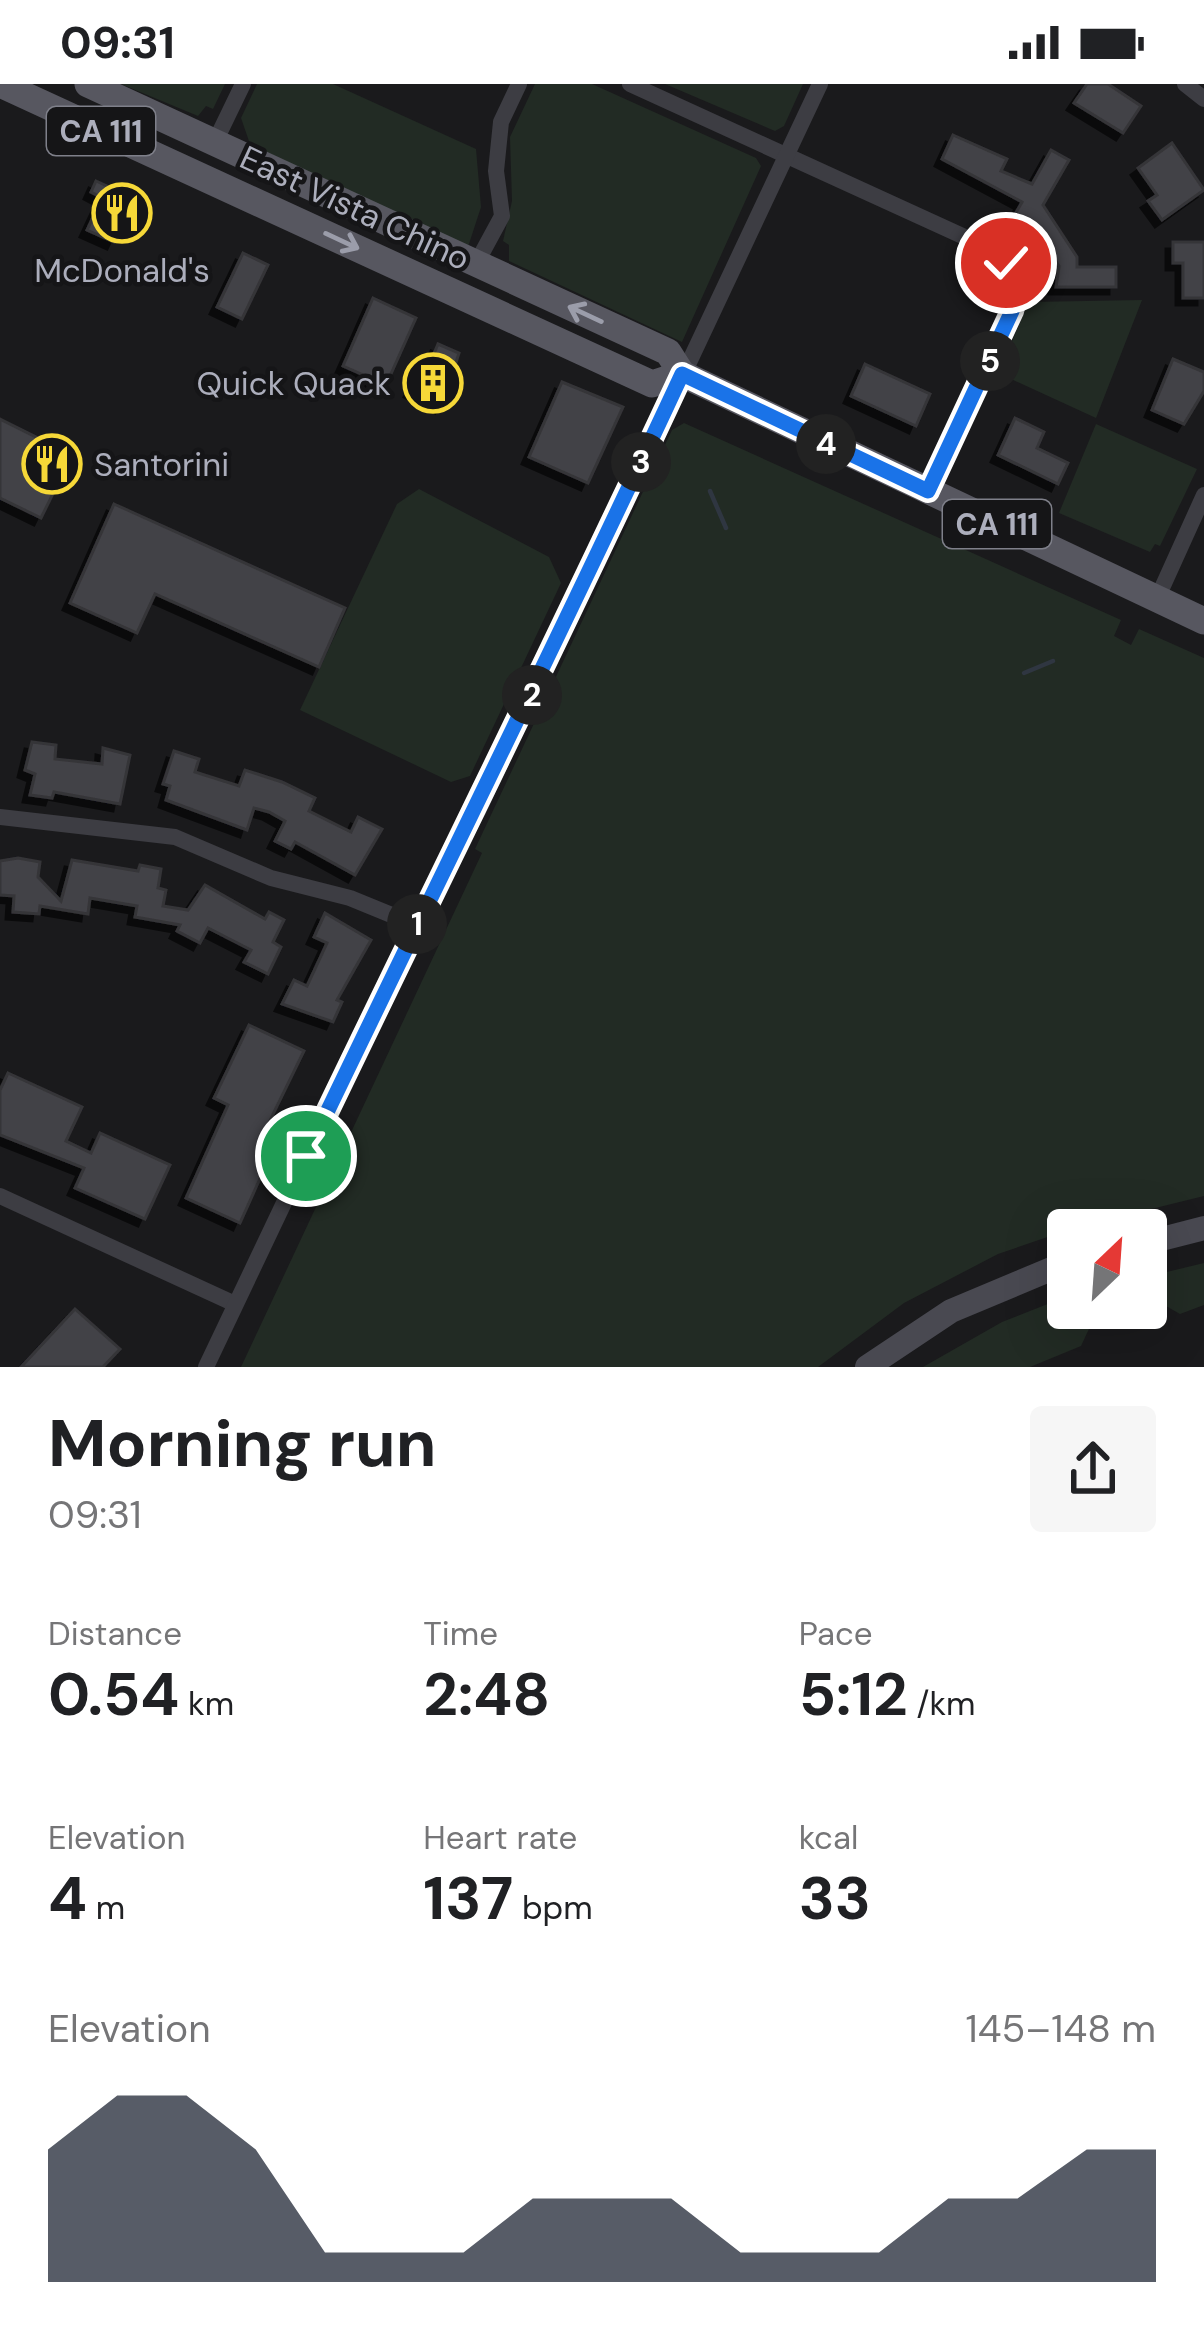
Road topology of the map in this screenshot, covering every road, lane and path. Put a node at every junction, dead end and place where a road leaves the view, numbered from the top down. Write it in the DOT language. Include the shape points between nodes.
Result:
graph roads {
  1 [pos="0,84"];
  2 [pos="88,84"];
  3 [pos="243,84"];
  4 [pos="519,84"];
  5 [pos="630,84"];
  6 [pos="820,84"];
  7 [pos="1185,84"];
  8 [pos="1204,99"];
  9 [pos="214,144"];
  10 [pos="786,156"];
  11 [pos="476,264"];
  12 [pos="682,374"];
  13 [pos="928,491"];
  14 [pos="1204,495"];
  15 [pos="1157,599"];
  16 [pos="1204,621"];
  17 [pos="0,818"];
  18 [pos="416,926"];
  19 [pos="0,1196"];
  20 [pos="1204,1228"];
  21 [pos="1167,1238"];
  22 [pos="1047,1271"];
  23 [pos="235,1304"];
  24 [pos="206,1367"];
  25 [pos="867,1367"];
  1 -- 12 [label="main road, East Vista Chino / CA 111, one-way" via="652,384"];
  2 -- 9 [label="main road, East Vista Chino / CA 111"];
  3 -- 9 [label="street"];
  4 -- 11 [label="street" via="501,122 502,216"];
  5 -- 10 [label="street"];
  6 -- 10 [label="street"];
  7 -- 8 [label="street"];
  9 -- 11 [label="main road, East Vista Chino / CA 111"];
  10 -- 12 [label="street"];
  10 -- 13 [label="street" via="991,249 1018,289"];
  12 -- 11 [label="main road, East Vista Chino / CA 111, one-way" via="668,352"];
  12 -- 13 [label="main road, East Vista Chino / CA 111"];
  12 -- 18 [label="street"];
  13 -- 15 [label="main road, East Vista Chino / CA 111"];
  14 -- 15 [label="street"];
  15 -- 16 [label="main road, East Vista Chino / CA 111"];
  17 -- 18 [label="street" via="175,837"];
  18 -- 23 [label="street"];
  19 -- 23 [label="street"];
  20 -- 21 [label="street"];
  22 -- 25 [label="street" via="952,1311"];
  23 -- 24 [label="street"];
}
